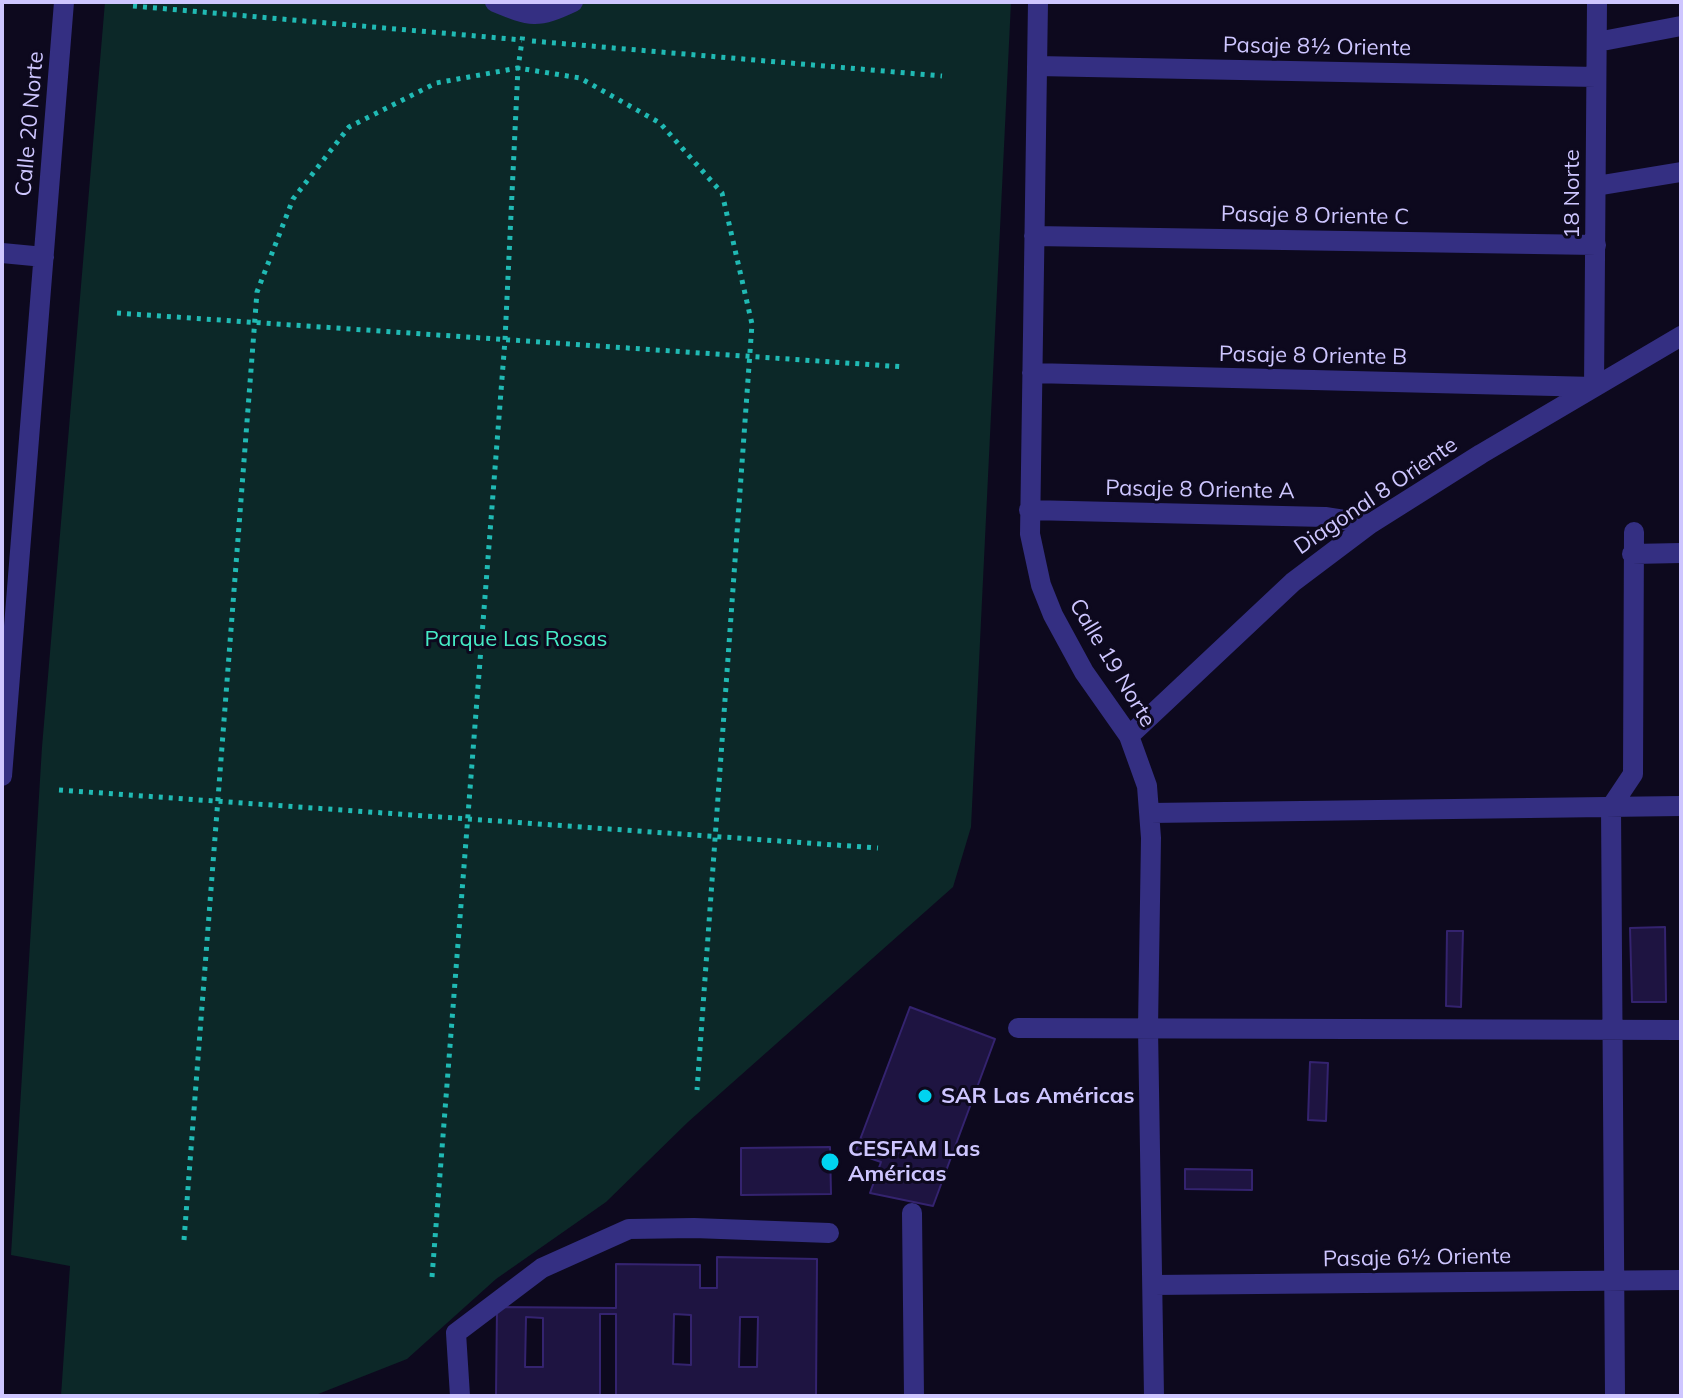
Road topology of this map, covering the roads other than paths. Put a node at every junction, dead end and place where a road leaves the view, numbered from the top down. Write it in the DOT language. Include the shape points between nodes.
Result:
graph roads {
  1 [pos="64,2"];
  2 [pos="495,2"];
  3 [pos="573,2"];
  4 [pos="1038,2"];
  5 [pos="1597,2"];
  6 [pos="1681,26"];
  7 [pos="1597,42"];
  8 [pos="1037,66"];
  9 [pos="1596,77"];
  10 [pos="1681,172"];
  11 [pos="1596,186"];
  12 [pos="1034,236"];
  13 [pos="1596,245"];
  14 [pos="2,253"];
  15 [pos="44,257"];
  16 [pos="1681,336"];
  17 [pos="1032,373"];
  18 [pos="1594,387"];
  19 [pos="1029,510"];
  20 [pos="1370,524"];
  21 [pos="1634,532"];
  22 [pos="1681,553"];
  23 [pos="1632,554"];
  24 [pos="1129,736"];
  25 [pos="2,776"];
  26 [pos="1681,806"];
  27 [pos="1611,807"];
  28 [pos="1150,813"];
  29 [pos="1018,1028"];
  30 [pos="1148,1028"];
  31 [pos="1681,1030"];
  32 [pos="1612,1031"];
  33 [pos="912,1213"];
  34 [pos="829,1233"];
  35 [pos="1614,1280"];
  36 [pos="1681,1280"];
  37 [pos="1153,1285"];
  38 [pos="460,1396"];
  39 [pos="914,1396"];
  40 [pos="1154,1396"];
  41 [pos="1615,1396"];
  1 -- 15 [label="street, Calle 20 Norte"];
  2 -- 3 [label="street" via="527,15"];
  4 -- 8 [label="street, Calle 19 Norte"];
  5 -- 7 [label="street, 18 Norte"];
  6 -- 7 [label="street"];
  7 -- 9 [label="street, 18 Norte"];
  8 -- 9 [label="street, Pasaje 8½ Oriente"];
  8 -- 12 [label="street, Calle 19 Norte"];
  9 -- 11 [label="street, 18 Norte"];
  10 -- 11 [label="street"];
  11 -- 13 [label="street, 18 Norte"];
  12 -- 13 [label="street, Pasaje 8 Oriente C"];
  12 -- 17 [label="street, Calle 19 Norte"];
  13 -- 18 [label="street, 18 Norte"];
  14 -- 15 [label="street"];
  15 -- 25 [label="street, Calle 20 Norte"];
  16 -- 18 [label="street, Diagonal 8 Oriente"];
  17 -- 18 [label="street, Pasaje 8 Oriente B"];
  17 -- 19 [label="street, Calle 19 Norte"];
  18 -- 20 [label="street, Diagonal 8 Oriente"];
  19 -- 20 [label="street, Pasaje 8 Oriente A" via="1325,517"];
  19 -- 24 [label="street, Calle 19 Norte" via="1033,557 1053,615 1084,672"];
  20 -- 24 [label="street, Diagonal 8 Oriente" via="1293,582"];
  21 -- 23 [label="street"];
  22 -- 23 [label="street"];
  23 -- 27 [label="street" via="1633,774"];
  24 -- 28 [label="street, Calle 19 Norte" via="1147,786"];
  26 -- 27 [label="street"];
  27 -- 28 [label="street"];
  27 -- 32 [label="street"];
  28 -- 30 [label="street, Calle 19 Norte"];
  29 -- 30 [label="street"];
  30 -- 32 [label="street"];
  30 -- 37 [label="street, Calle 19 Norte"];
  31 -- 32 [label="street"];
  32 -- 35 [label="street"];
  33 -- 39 [label="street"];
  34 -- 38 [label="street" via="629,1229 542,1268 456,1333"];
  35 -- 36 [label="street, Pasaje 6½ Oriente"];
  35 -- 37 [label="street, Pasaje 6½ Oriente"];
  35 -- 41 [label="street"];
  37 -- 40 [label="street, Calle 19 Norte"];
}
